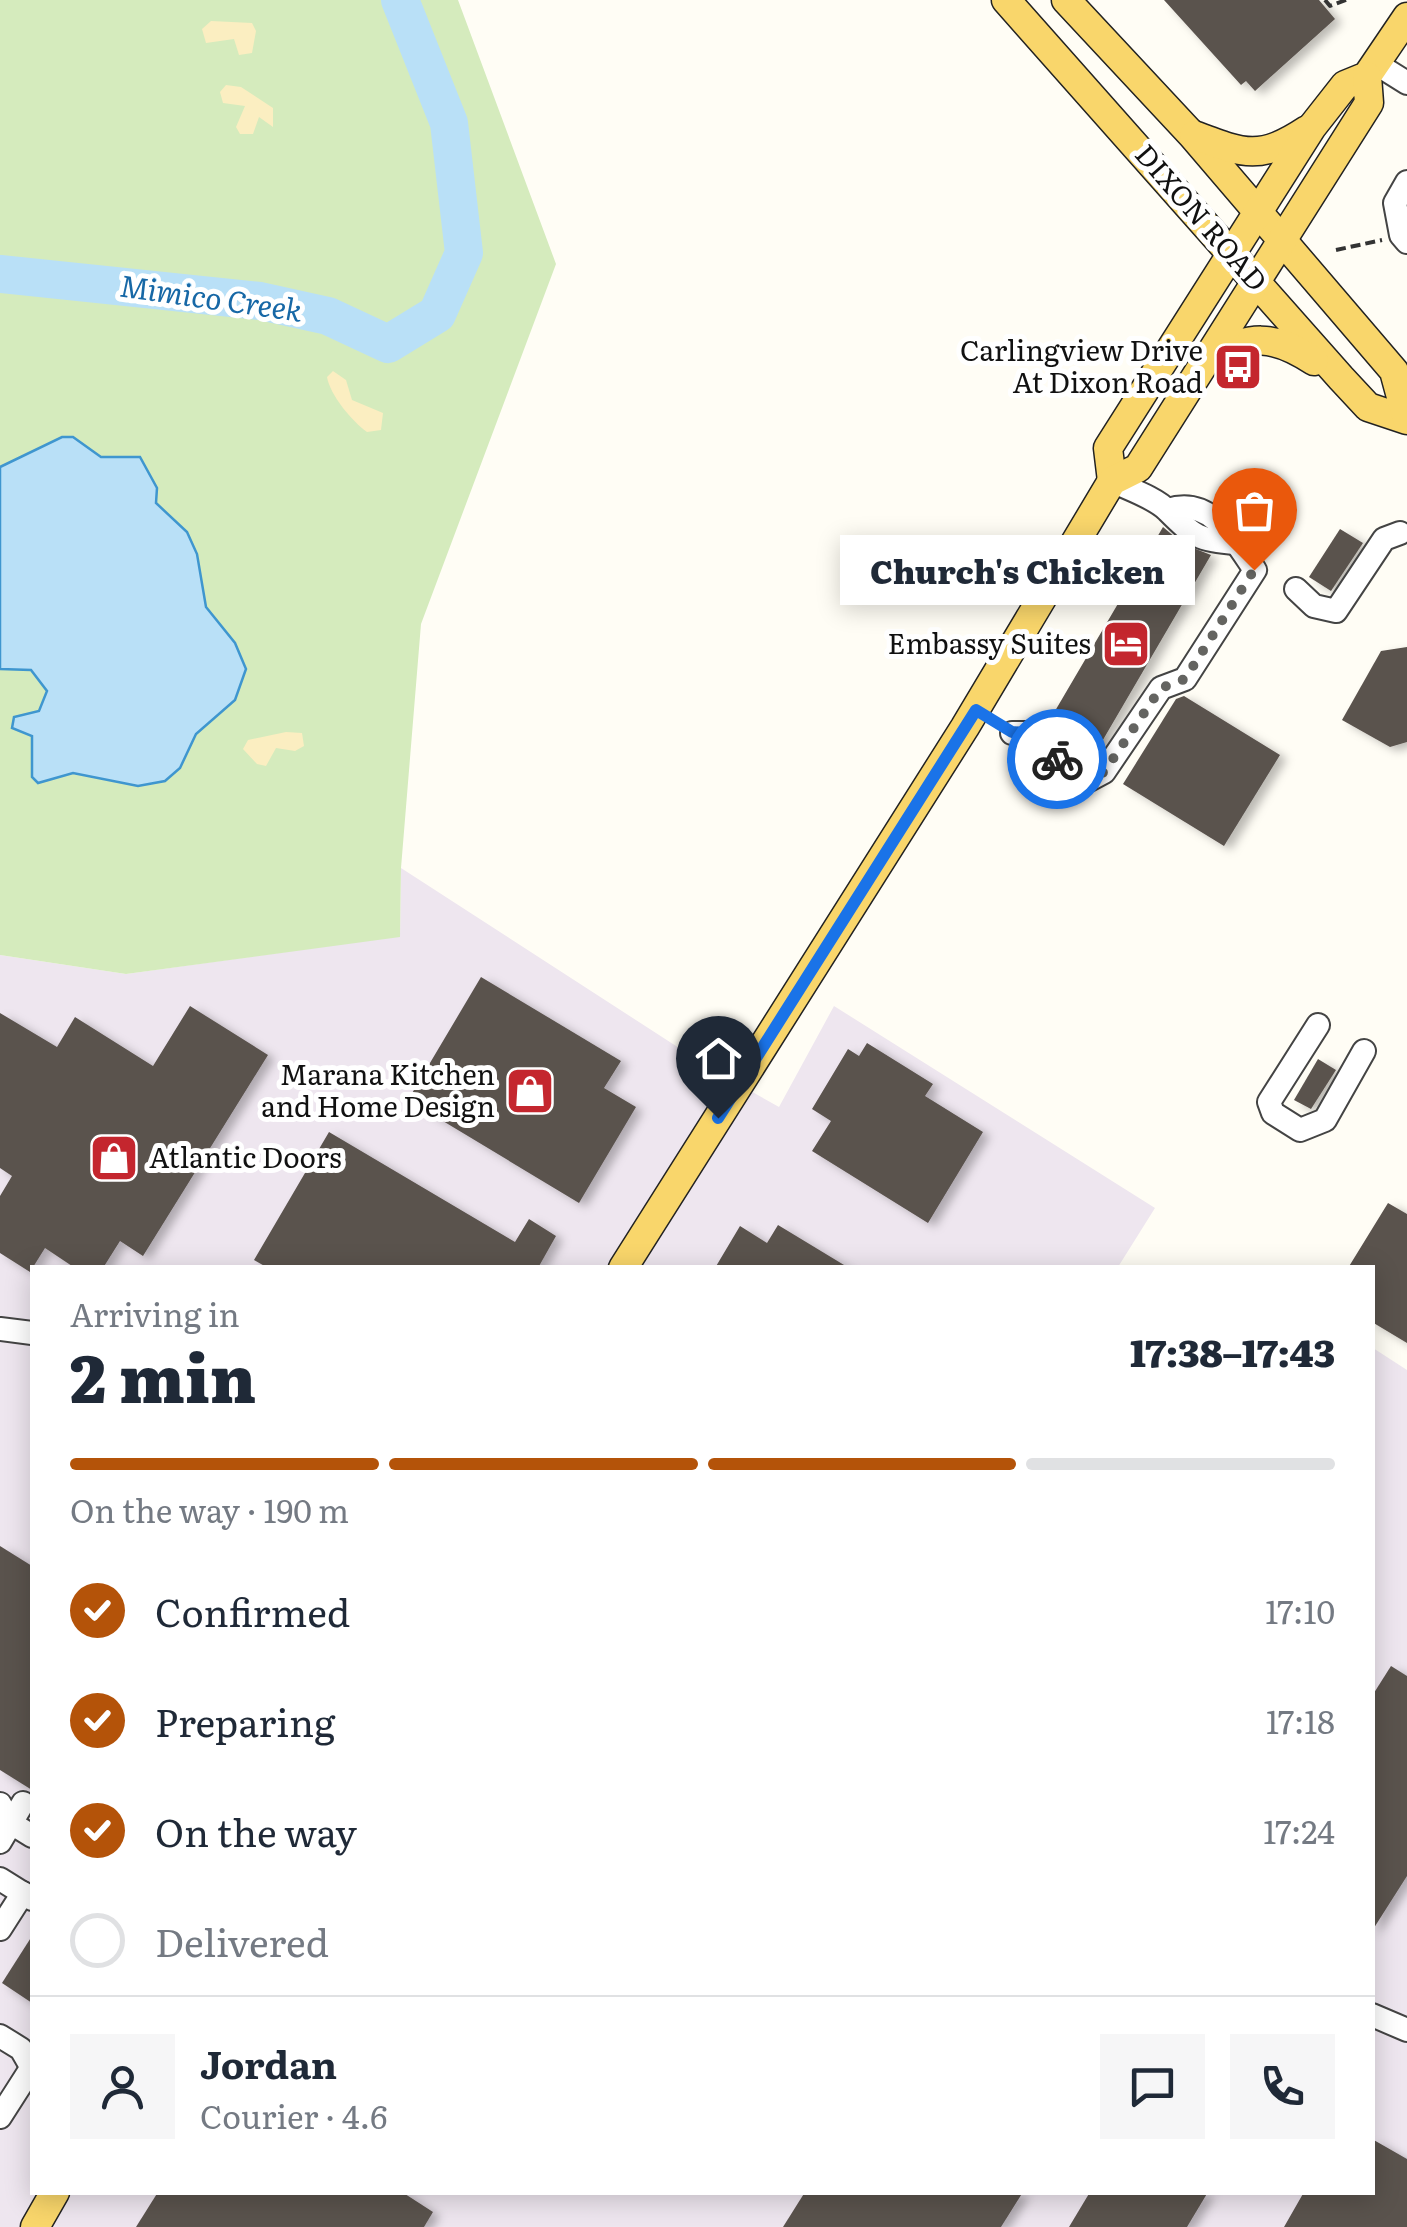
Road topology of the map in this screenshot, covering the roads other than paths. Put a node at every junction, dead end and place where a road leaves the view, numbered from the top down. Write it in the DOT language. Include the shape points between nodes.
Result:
graph roads {
  1 [pos="1006,0"];
  2 [pos="1066,0"];
  3 [pos="1407,17"];
  4 [pos="1371,70"];
  5 [pos="1407,83"];
  6 [pos="1312,127"];
  7 [pos="1192,135"];
  8 [pos="1407,182"];
  9 [pos="1258,212"];
  10 [pos="1404,239"];
  11 [pos="1282,240"];
  12 [pos="1232,253"];
  13 [pos="1255,280"];
  14 [pos="1205,358"];
  15 [pos="1340,378"];
  16 [pos="1407,419"];
  17 [pos="1112,481"];
  18 [pos="1400,533"];
  19 [pos="1296,590"];
  20 [pos="976,710"];
  21 [pos="1318,1025"];
  22 [pos="1364,1051"];
  23 [pos="625,1265"];
  24 [pos="0,1330"];
  25 [pos="30,1333"];
  26 [pos="9,1818"];
  27 [pos="30,1834"];
  28 [pos="0,1879"];
  29 [pos="28,1896"];
  30 [pos="0,1929"];
  31 [pos="1375,2016"];
  32 [pos="1407,2030"];
  33 [pos="0,2036"];
  34 [pos="30,2065"];
  35 [pos="30,2071"];
  36 [pos="0,2117"];
  37 [pos="53,2195"];
  38 [pos="36,2227"];
  1 -- 12 [label="main road, DIXON ROAD"];
  2 -- 7 [label="main road, DIXON ROAD"];
  3 -- 4 [label="main road"];
  4 -- 5 [label="street"];
  4 -- 6 [label="main road" via="1345,85"];
  4 -- 11 [label="main road" via="1368,103"];
  6 -- 7 [label="main road" via="1271,151 1242,154"];
  6 -- 9 [label="main road"];
  7 -- 9 [label="main road, DIXON ROAD"];
  8 -- 10 [label="street" via="1395,204"];
  9 -- 11 [label="main road, DIXON ROAD"];
  9 -- 12 [label="main road"];
  11 -- 13 [label="main road"];
  11 -- 16 [label="main road, DIXON ROAD" via="1394,370"];
  12 -- 13 [label="main road, DIXON ROAD"];
  12 -- 17 [label="main road" via="1108,448"];
  13 -- 14 [label="main road"];
  13 -- 15 [label="main road, DIXON ROAD"];
  14 -- 15 [label="main road" via="1237,343 1277,339"];
  14 -- 17 [label="main road" via="1138,468"];
  15 -- 16 [label="main road, DIXON ROAD" via="1368,407"];
  17 -- 20 [label="main road"];
  17 -- 20 [label="street" via="1168,510 1205,541 1236,543 1253,577 1185,679 1161,688 1104,772 1089,780 1019,744 1012,732"];
  18 -- 19 [label="street" via="1384,539 1336,611 1314,606"];
  20 -- 23 [label="main road"];
  21 -- 22 [label="street" via="1269,1102 1284,1122 1300,1130 1325,1120"];
  24 -- 25 [label="street"];
  26 -- 27 [label="street"];
  28 -- 29 [label="street"];
  29 -- 30 [label="street"];
  31 -- 32 [label="street"];
  33 -- 34 [label="street" via="21,2049"];
  35 -- 36 [label="street"];
  37 -- 38 [label="main road"];
}
